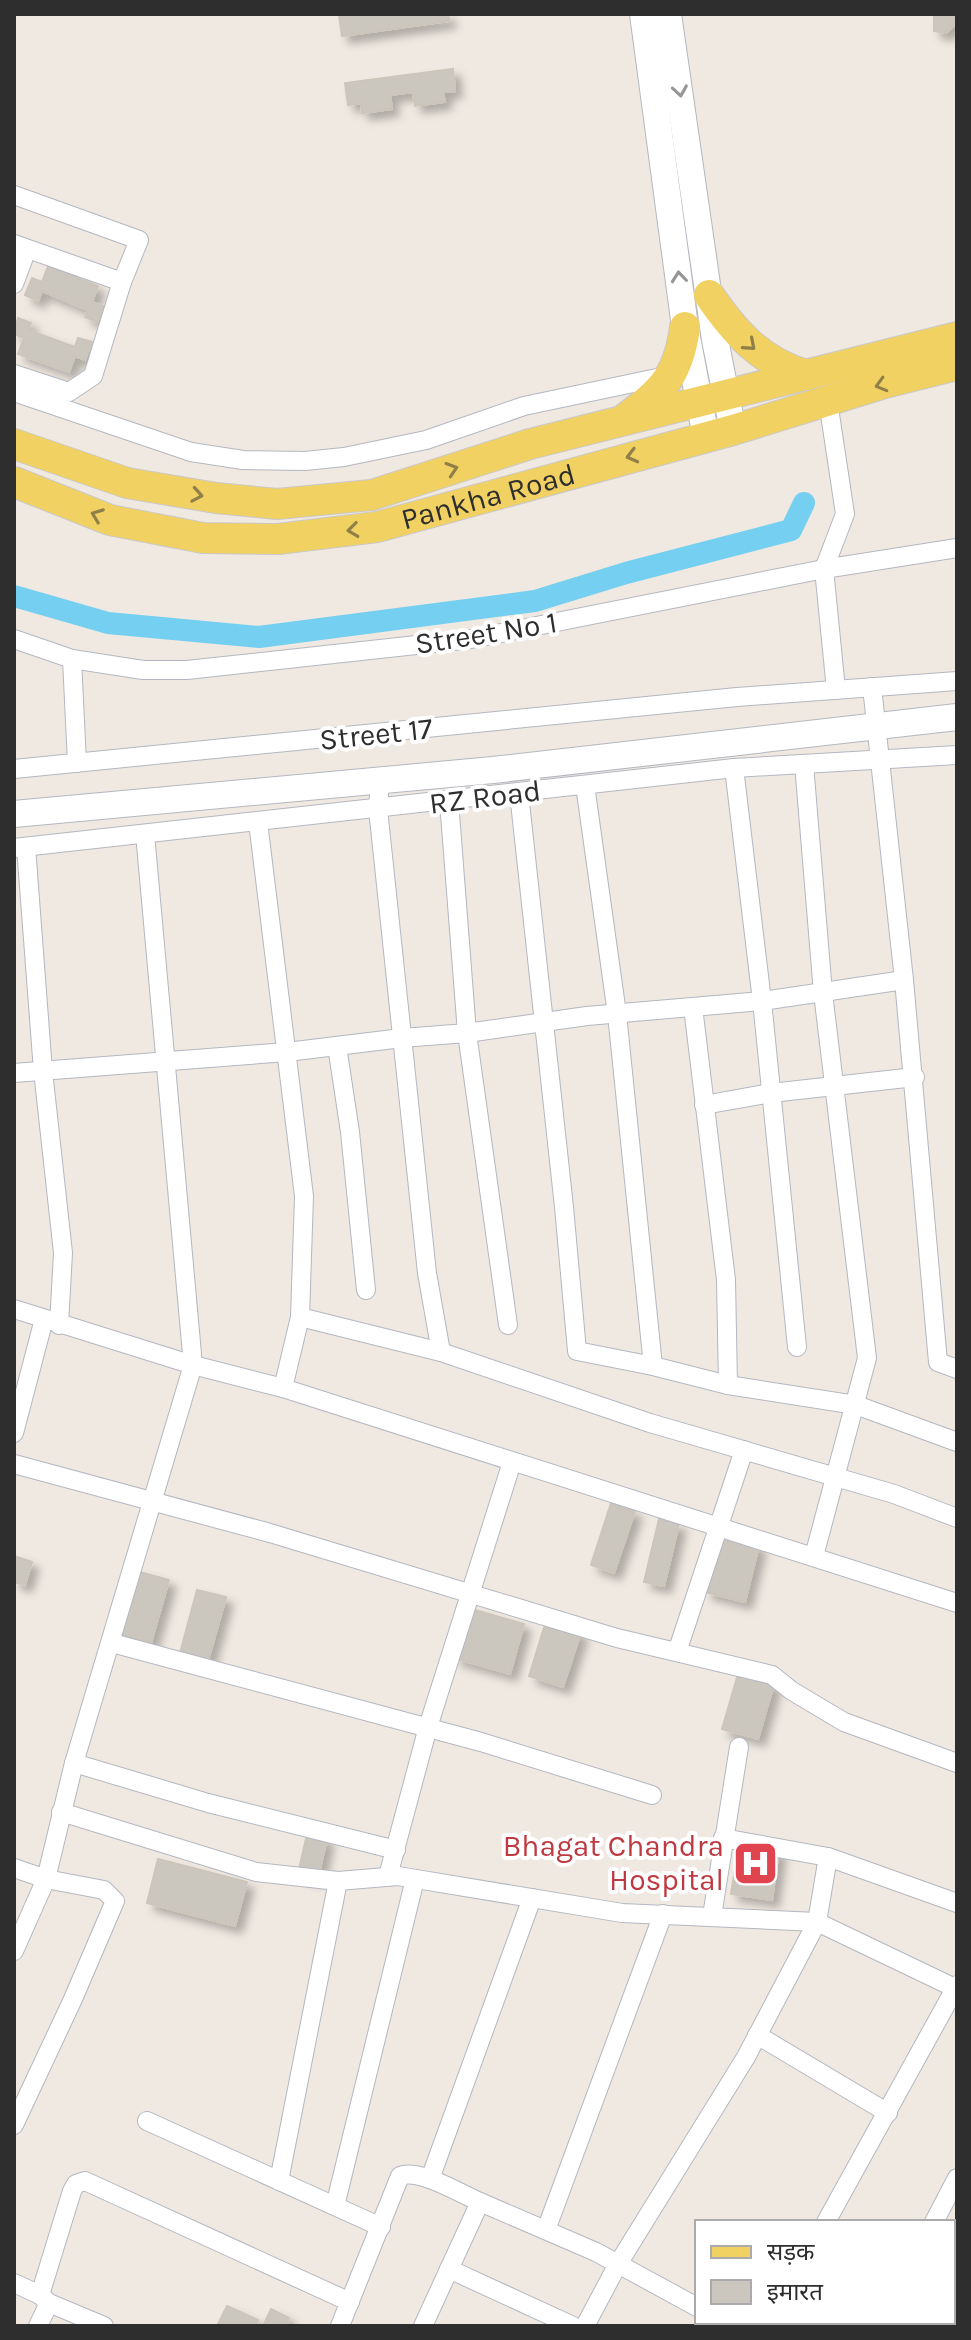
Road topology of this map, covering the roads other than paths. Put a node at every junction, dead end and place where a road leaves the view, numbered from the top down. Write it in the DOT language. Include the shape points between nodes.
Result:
graph roads {
  1 [pos="643,14"];
  2 [pos="668,14"];
  3 [pos="14,195"];
  4 [pos="21,246"];
  5 [pos="122,282"];
  6 [pos="14,284"];
  7 [pos="709,295"];
  8 [pos="685,327"];
  9 [pos="957,337"];
  10 [pos="957,365"];
  11 [pos="14,374"];
  12 [pos="671,375"];
  13 [pos="806,375"];
  14 [pos="14,392"];
  15 [pos="711,398"];
  16 [pos="828,401"];
  17 [pos="622,420"];
  18 [pos="720,433"];
  19 [pos="14,444"];
  20 [pos="14,482"];
  21 [pos="957,548"];
  22 [pos="824,569"];
  23 [pos="14,639"];
  24 [pos="72,659"];
  25 [pos="957,681"];
  26 [pos="872,687"];
  27 [pos="836,690"];
  28 [pos="957,717"];
  29 [pos="876,727"];
  30 [pos="957,756"];
  31 [pos="879,760"];
  32 [pos="77,763"];
  33 [pos="804,764"];
  34 [pos="734,768"];
  35 [pos="14,769"];
  36 [pos="380,780"];
  37 [pos="585,785"];
  38 [pos="519,793"];
  39 [pos="449,801"];
  40 [pos="378,809"];
  41 [pos="14,814"];
  42 [pos="258,822"];
  43 [pos="145,834"];
  44 [pos="20,848"];
  45 [pos="904,980"];
  46 [pos="823,993"];
  47 [pos="762,1001"];
  48 [pos="693,1007"];
  49 [pos="617,1014"];
  50 [pos="543,1021"];
  51 [pos="467,1033"];
  52 [pos="402,1038"];
  53 [pos="337,1046"];
  54 [pos="287,1052"];
  55 [pos="166,1062"];
  56 [pos="43,1071"];
  57 [pos="14,1073"];
  58 [pos="915,1077"];
  59 [pos="834,1085"];
  60 [pos="771,1093"];
  61 [pos="704,1105"];
  62 [pos="366,1290"];
  63 [pos="14,1309"];
  64 [pos="300,1317"];
  65 [pos="52,1322"];
  66 [pos="508,1325"];
  67 [pos="797,1347"];
  68 [pos="441,1352"];
  69 [pos="193,1365"];
  70 [pos="653,1366"];
  71 [pos="957,1369"];
  72 [pos="728,1385"];
  73 [pos="283,1388"];
  74 [pos="856,1405"];
  75 [pos="14,1433"];
  76 [pos="957,1442"];
  77 [pos="744,1450"];
  78 [pos="512,1462"];
  79 [pos="14,1464"];
  80 [pos="835,1477"];
  81 [pos="151,1502"];
  82 [pos="957,1518"];
  83 [pos="718,1526"];
  84 [pos="814,1556"];
  85 [pos="470,1593"];
  86 [pos="957,1603"];
  87 [pos="112,1643"];
  88 [pos="677,1652"];
  89 [pos="428,1727"];
  90 [pos="739,1747"];
  91 [pos="74,1763"];
  92 [pos="957,1763"];
  93 [pos="652,1795"];
  94 [pos="61,1812"];
  95 [pos="723,1838"];
  96 [pos="396,1850"];
  97 [pos="828,1857"];
  98 [pos="14,1868"];
  99 [pos="388,1876"];
  100 [pos="46,1879"];
  101 [pos="415,1879"];
  102 [pos="338,1881"];
  103 [pos="532,1898"];
  104 [pos="957,1903"];
  105 [pos="663,1914"];
  106 [pos="712,1916"];
  107 [pos="817,1922"];
  108 [pos="14,1951"];
  109 [pos="957,1987"];
  110 [pos="757,2035"];
  111 [pos="888,2113"];
  112 [pos="147,2121"];
  113 [pos="14,2125"];
  114 [pos="957,2178"];
  115 [pos="430,2179"];
  116 [pos="279,2181"];
  117 [pos="480,2202"];
  118 [pos="335,2206"];
  119 [pos="827,2220"];
  120 [pos="935,2220"];
  121 [pos="381,2227"];
  122 [pos="546,2230"];
  123 [pos="618,2264"];
  124 [pos="449,2269"];
  125 [pos="14,2283"];
  126 [pos="45,2299"];
  127 [pos="350,2302"];
  128 [pos="695,2306"];
  129 [pos="38,2326"];
  130 [pos="104,2326"];
  131 [pos="340,2326"];
  132 [pos="423,2326"];
  133 [pos="573,2326"];
  134 [pos="585,2326"];
  8 -- 1 [label="street, one-way"];
  2 -- 7 [label="street, one-way"];
  3 -- 5 [label="street" via="139,240"];
  4 -- 5 [label="street"];
  4 -- 6 [label="street"];
  5 -- 11 [label="street" via="93,376 85,384 69,392"];
  7 -- 13 [label="main road, one-way" via="753,348 785,369"];
  7 -- 15 [label="street"];
  8 -- 12 [label="main road"];
  8 -- 15 [label="street"];
  9 -- 13 [label="main road, Pankha Road"];
  10 -- 16 [label="main road, Pankha Road, one-way"];
  12 -- 14 [label="street" via="524,406 426,440 305,461 191,452"];
  12 -- 17 [label="main road"];
  13 -- 15 [label="main road, Pankha Road"];
  15 -- 17 [label="main road, Pankha Road"];
  15 -- 18 [label="street"];
  16 -- 18 [label="main road, Pankha Road"];
  16 -- 22 [label="street" via="845,514"];
  19 -- 17 [label="main road, Pankha Road, one-way" via="127,483 277,504 372,495"];
  18 -- 20 [label="main road, Pankha Road, one-way" via="377,527 278,539 203,538 110,520"];
  21 -- 22 [label="street, Street No 1"];
  22 -- 24 [label="street, Street No 1" via="471,639 187,670 143,670"];
  22 -- 27 [label="street"];
  23 -- 24 [label="street, Street No 1"];
  24 -- 32 [label="street"];
  25 -- 26 [label="street, Street 17"];
  26 -- 27 [label="street, Street 17"];
  26 -- 29 [label="street"];
  27 -- 32 [label="street, Street 17"];
  28 -- 29 [label="street"];
  29 -- 31 [label="street"];
  29 -- 36 [label="street"];
  30 -- 31 [label="street, RZ Road"];
  31 -- 33 [label="street, RZ Road"];
  31 -- 45 [label="street"];
  32 -- 35 [label="street, Street 17"];
  33 -- 34 [label="street, RZ Road"];
  33 -- 46 [label="street"];
  34 -- 37 [label="street, RZ Road"];
  34 -- 47 [label="street"];
  36 -- 40 [label="street"];
  36 -- 41 [label="street"];
  37 -- 38 [label="street, RZ Road"];
  37 -- 49 [label="street"];
  38 -- 39 [label="street, RZ Road"];
  38 -- 50 [label="street"];
  39 -- 40 [label="street, RZ Road"];
  39 -- 51 [label="street"];
  40 -- 42 [label="street, RZ Road"];
  40 -- 52 [label="street"];
  42 -- 43 [label="street, RZ Road"];
  42 -- 54 [label="street"];
  43 -- 44 [label="street, RZ Road"];
  43 -- 55 [label="street"];
  44 -- 56 [label="street"];
  45 -- 46 [label="street"];
  45 -- 58 [label="street"];
  46 -- 47 [label="street"];
  46 -- 59 [label="street"];
  47 -- 48 [label="street"];
  47 -- 60 [label="street"];
  48 -- 49 [label="street"];
  48 -- 61 [label="street"];
  49 -- 50 [label="street"];
  49 -- 70 [label="street"];
  50 -- 51 [label="street"];
  50 -- 70 [label="street" via="577,1351"];
  51 -- 52 [label="street"];
  51 -- 66 [label="street"];
  52 -- 53 [label="street"];
  52 -- 68 [label="street" via="427,1273"];
  53 -- 54 [label="street"];
  53 -- 62 [label="street"];
  54 -- 55 [label="street"];
  54 -- 64 [label="street" via="304,1196"];
  55 -- 56 [label="street"];
  55 -- 69 [label="street"];
  56 -- 57 [label="street"];
  56 -- 65 [label="street" via="63,1253"];
  58 -- 59 [label="street"];
  58 -- 71 [label="street" via="938,1362"];
  59 -- 60 [label="street"];
  59 -- 74 [label="street" via="867,1358"];
  60 -- 61 [label="street"];
  60 -- 67 [label="street"];
  61 -- 72 [label="street" via="726,1280"];
  63 -- 65 [label="street"];
  64 -- 68 [label="street"];
  64 -- 73 [label="street"];
  65 -- 69 [label="street"];
  65 -- 75 [label="street"];
  68 -- 77 [label="street"];
  69 -- 73 [label="street"];
  69 -- 81 [label="street"];
  70 -- 72 [label="street"];
  72 -- 74 [label="street"];
  73 -- 78 [label="street"];
  74 -- 76 [label="street"];
  74 -- 80 [label="street"];
  77 -- 80 [label="street"];
  77 -- 83 [label="street"];
  78 -- 83 [label="street"];
  78 -- 85 [label="street"];
  79 -- 81 [label="street"];
  80 -- 82 [label="street"];
  80 -- 84 [label="street"];
  81 -- 85 [label="street"];
  81 -- 87 [label="street"];
  83 -- 84 [label="street"];
  83 -- 88 [label="street"];
  84 -- 86 [label="street"];
  85 -- 88 [label="street"];
  85 -- 89 [label="street"];
  87 -- 89 [label="street"];
  87 -- 91 [label="street"];
  88 -- 92 [label="street" via="772,1675 844,1722"];
  89 -- 93 [label="street"];
  89 -- 96 [label="street"];
  90 -- 95 [label="street"];
  91 -- 94 [label="street"];
  91 -- 96 [label="street"];
  94 -- 100 [label="street"];
  94 -- 102 [label="street" via="256,1872"];
  95 -- 97 [label="street"];
  95 -- 106 [label="street"];
  96 -- 99 [label="street"];
  97 -- 104 [label="street"];
  97 -- 107 [label="street"];
  98 -- 100 [label="street"];
  99 -- 101 [label="street"];
  99 -- 102 [label="street"];
  100 -- 108 [label="street"];
  100 -- 113 [label="street" via="104,1890 115,1901"];
  101 -- 103 [label="street"];
  101 -- 118 [label="street"];
  102 -- 116 [label="street"];
  103 -- 105 [label="street"];
  103 -- 115 [label="street"];
  105 -- 106 [label="street"];
  105 -- 122 [label="street"];
  106 -- 107 [label="street"];
  107 -- 109 [label="street"];
  107 -- 110 [label="street"];
  109 -- 111 [label="street"];
  110 -- 111 [label="street"];
  110 -- 123 [label="street"];
  111 -- 119 [label="street"];
  112 -- 116 [label="street"];
  114 -- 120 [label="street"];
  115 -- 117 [label="street"];
  115 -- 121 [label="street" via="400,2176"];
  116 -- 118 [label="street"];
  117 -- 122 [label="street"];
  117 -- 124 [label="street"];
  118 -- 121 [label="street"];
  121 -- 127 [label="street"];
  122 -- 123 [label="street"];
  123 -- 128 [label="street"];
  123 -- 134 [label="street"];
  124 -- 132 [label="street"];
  124 -- 133 [label="street"];
  125 -- 126 [label="street"];
  126 -- 127 [label="street" via="72,2191 85,2181"];
  126 -- 129 [label="street"];
  126 -- 130 [label="street"];
  127 -- 131 [label="street"];
}
